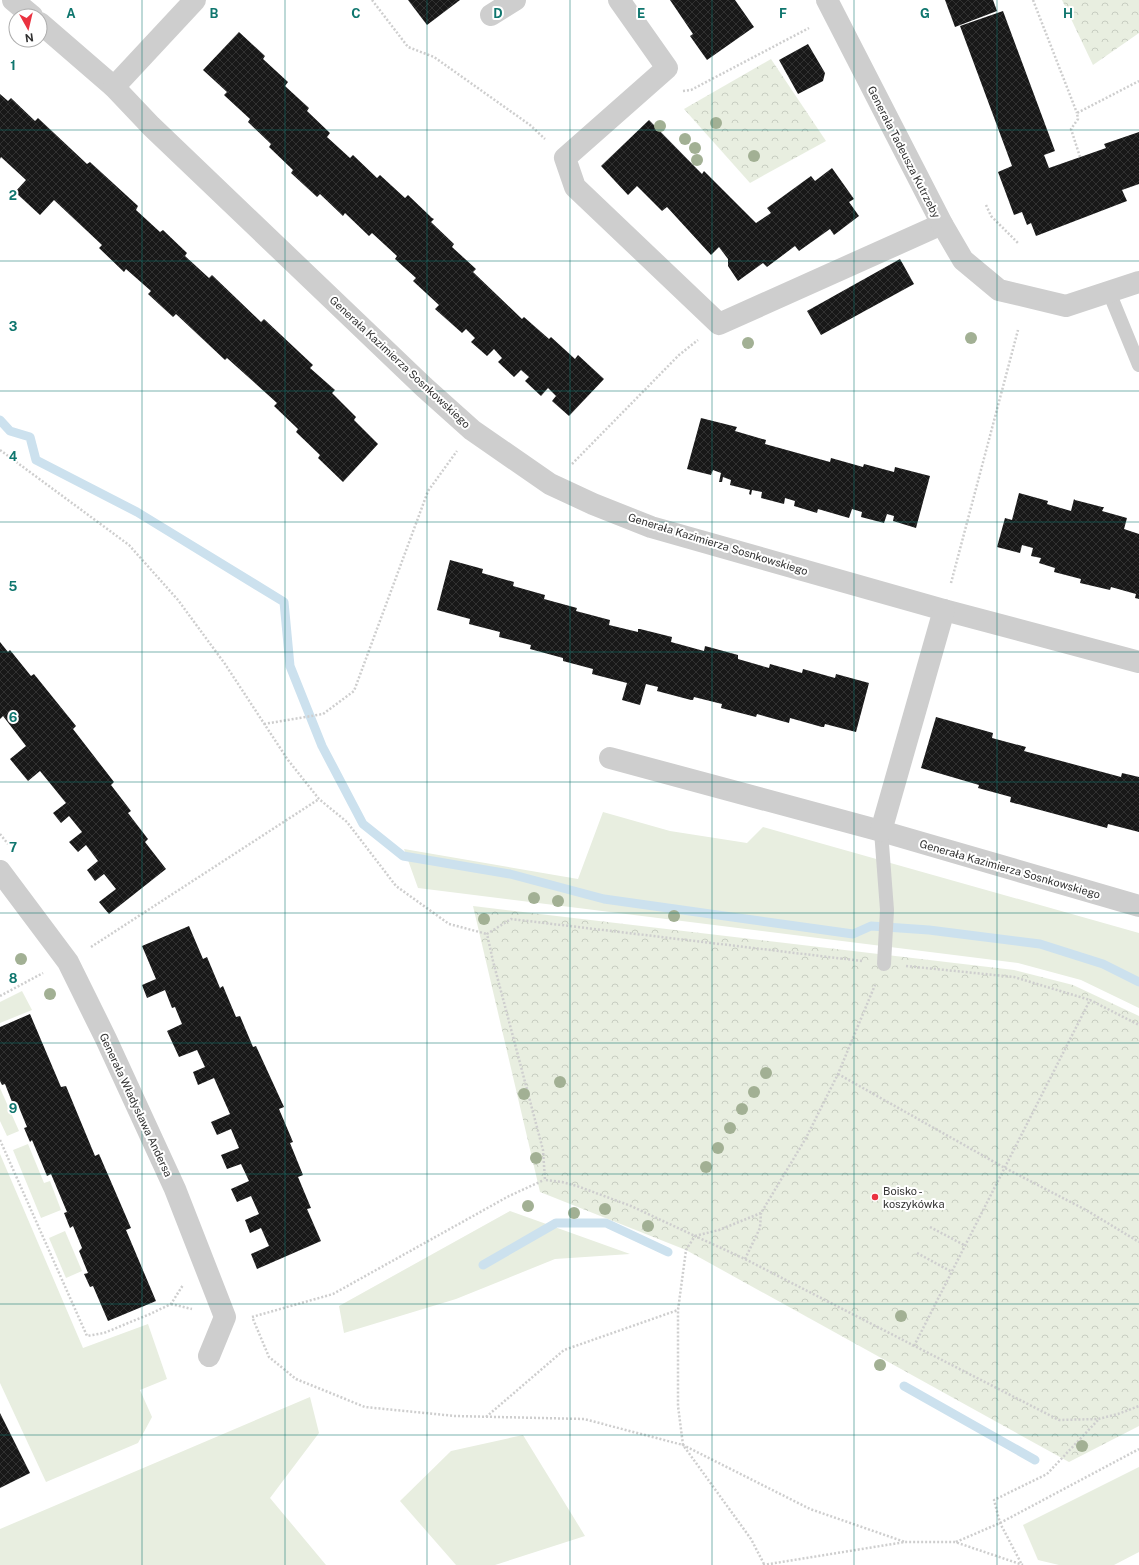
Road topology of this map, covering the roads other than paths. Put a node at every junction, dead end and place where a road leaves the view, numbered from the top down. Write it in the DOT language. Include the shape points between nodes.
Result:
graph roads {
  1 [pos="13,0"];
  2 [pos="195,0"];
  3 [pos="515,0"];
  4 [pos="619,0"];
  5 [pos="827,0"];
  6 [pos="22,8"];
  7 [pos="491,15"];
  8 [pos="48,30"];
  9 [pos="114,87"];
  10 [pos="942,224"];
  11 [pos="1139,282"];
  12 [pos="1109,292"];
  13 [pos="1139,365"];
  14 [pos="944,610"];
  15 [pos="1139,662"];
  16 [pos="610,758"];
  17 [pos="881,831"];
  18 [pos="0,871"];
  19 [pos="1139,906"];
  20 [pos="884,964"];
  21 [pos="209,1356"];
  1 -- 6 [label="street"];
  2 -- 9 [label="street"];
  3 -- 7 [label="street"];
  4 -- 10 [label="street" via="667,68 565,158 575,186 719,324"];
  5 -- 10 [label="street, Generała Tadeusza Kutrzeby"];
  8 -- 9 [label="street, Generała Kazimierza Sosnkowskiego"];
  9 -- 14 [label="street, Generała Kazimierza Sosnkowskiego" via="151,126 424,387 472,430 550,484 651,526"];
  10 -- 12 [label="street, Generała Tadeusza Kutrzeby" via="963,260 999,290 1066,306"];
  11 -- 12 [label="street"];
  12 -- 13 [label="lane"];
  14 -- 15 [label="street, Generała Kazimierza Sosnkowskiego"];
  14 -- 17 [label="street"];
  16 -- 17 [label="street, Generała Kazimierza Sosnkowskiego"];
  17 -- 19 [label="street, Generała Kazimierza Sosnkowskiego"];
  17 -- 20 [label="lane" via="887,910"];
  18 -- 21 [label="street, Generała Władysława Andersa" via="68,962 175,1189 225,1317"];
}
